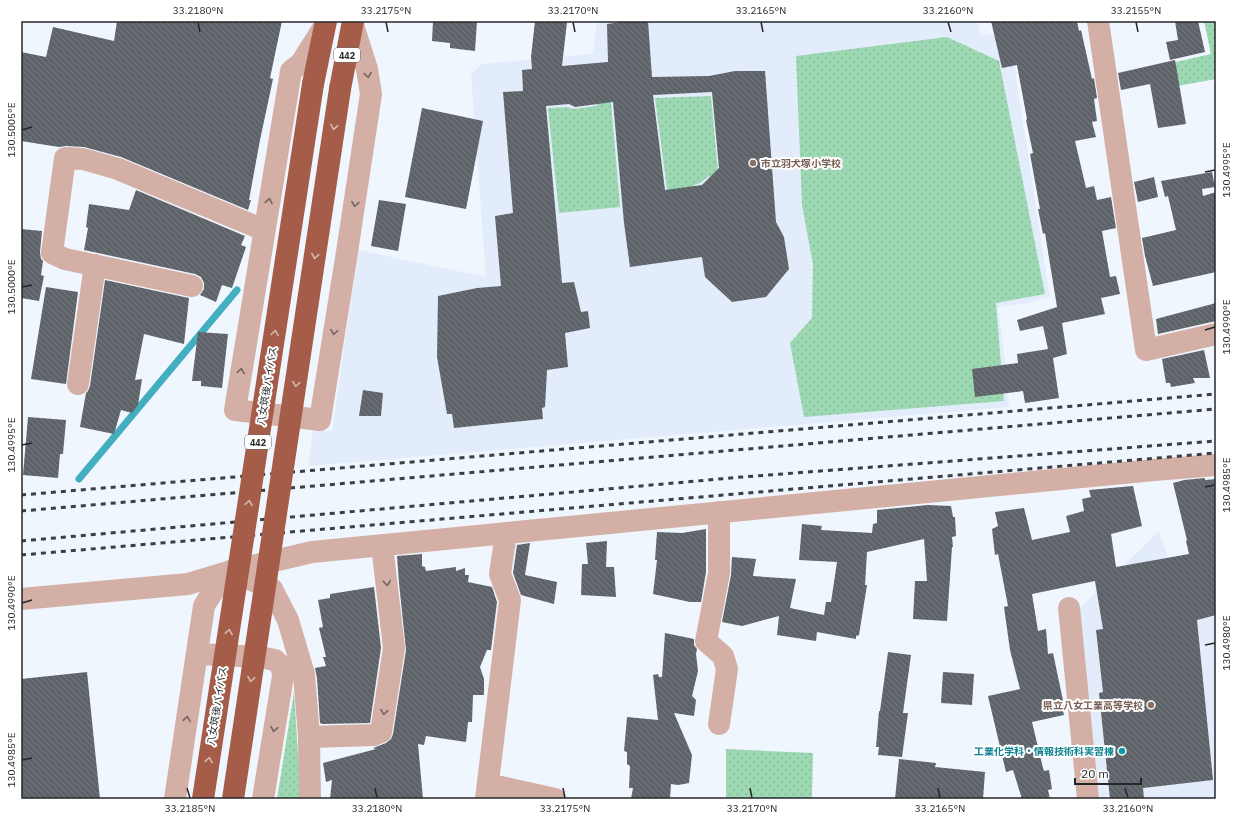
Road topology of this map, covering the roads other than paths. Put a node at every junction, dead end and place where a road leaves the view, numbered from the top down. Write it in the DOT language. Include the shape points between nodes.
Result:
graph roads {
  1 [pos="1098,21"];
  2 [pos="326,22"];
  3 [pos="353,23"];
  4 [pos="264,230"];
  5 [pos="96,265"];
  6 [pos="192,286"];
  7 [pos="1216,334"];
  8 [pos="78,384"];
  9 [pos="1216,465"];
  10 [pos="719,512"];
  11 [pos="506,533"];
  12 [pos="382,545"];
  13 [pos="231,571"];
  14 [pos="21,599"];
  15 [pos="1069,608"];
  16 [pos="197,654"];
  17 [pos="719,724"];
  18 [pos="309,737"];
  19 [pos="487,791"];
  20 [pos="175,799"];
  21 [pos="203,799"];
  22 [pos="233,799"];
  23 [pos="263,799"];
  24 [pos="310,799"];
  25 [pos="555,799"];
  26 [pos="1088,799"];
  1 -- 7 [label="street" via="1146,350"];
  4 -- 2 [label="street, one-way" via="291,71 301,63"];
  21 -- 2 [label="highway, 八女筑後バイパス / 442, one-way, bridge" via="313,84"];
  3 -- 4 [label="street, one-way" via="372,94 320,420 235,410"];
  3 -- 22 [label="highway, 442, one-way, bridge" via="340,89"];
  4 -- 5 [label="street" via="118,169 83,159 65,158 52,253 65,259"];
  5 -- 6 [label="street"];
  5 -- 8 [label="street"];
  9 -- 10 [label="street"];
  10 -- 11 [label="street"];
  10 -- 17 [label="street" via="718,573 706,641 723,656 727,668"];
  11 -- 12 [label="street"];
  11 -- 19 [label="street" via="500,574 510,600"];
  12 -- 13 [label="street" via="312,552"];
  12 -- 18 [label="street, one-way" via="394,648 381,732 374,735"];
  13 -- 14 [label="street" via="188,584"];
  13 -- 16 [label="street" via="217,585 204,606"];
  13 -- 18 [label="street" via="272,589 288,620 304,674"];
  15 -- 26 [label="street"];
  20 -- 16 [label="street, one-way"];
  16 -- 23 [label="street, one-way" via="260,657 275,660 282,667 283,676"];
  18 -- 24 [label="street"];
  19 -- 25 [label="street"];
}
